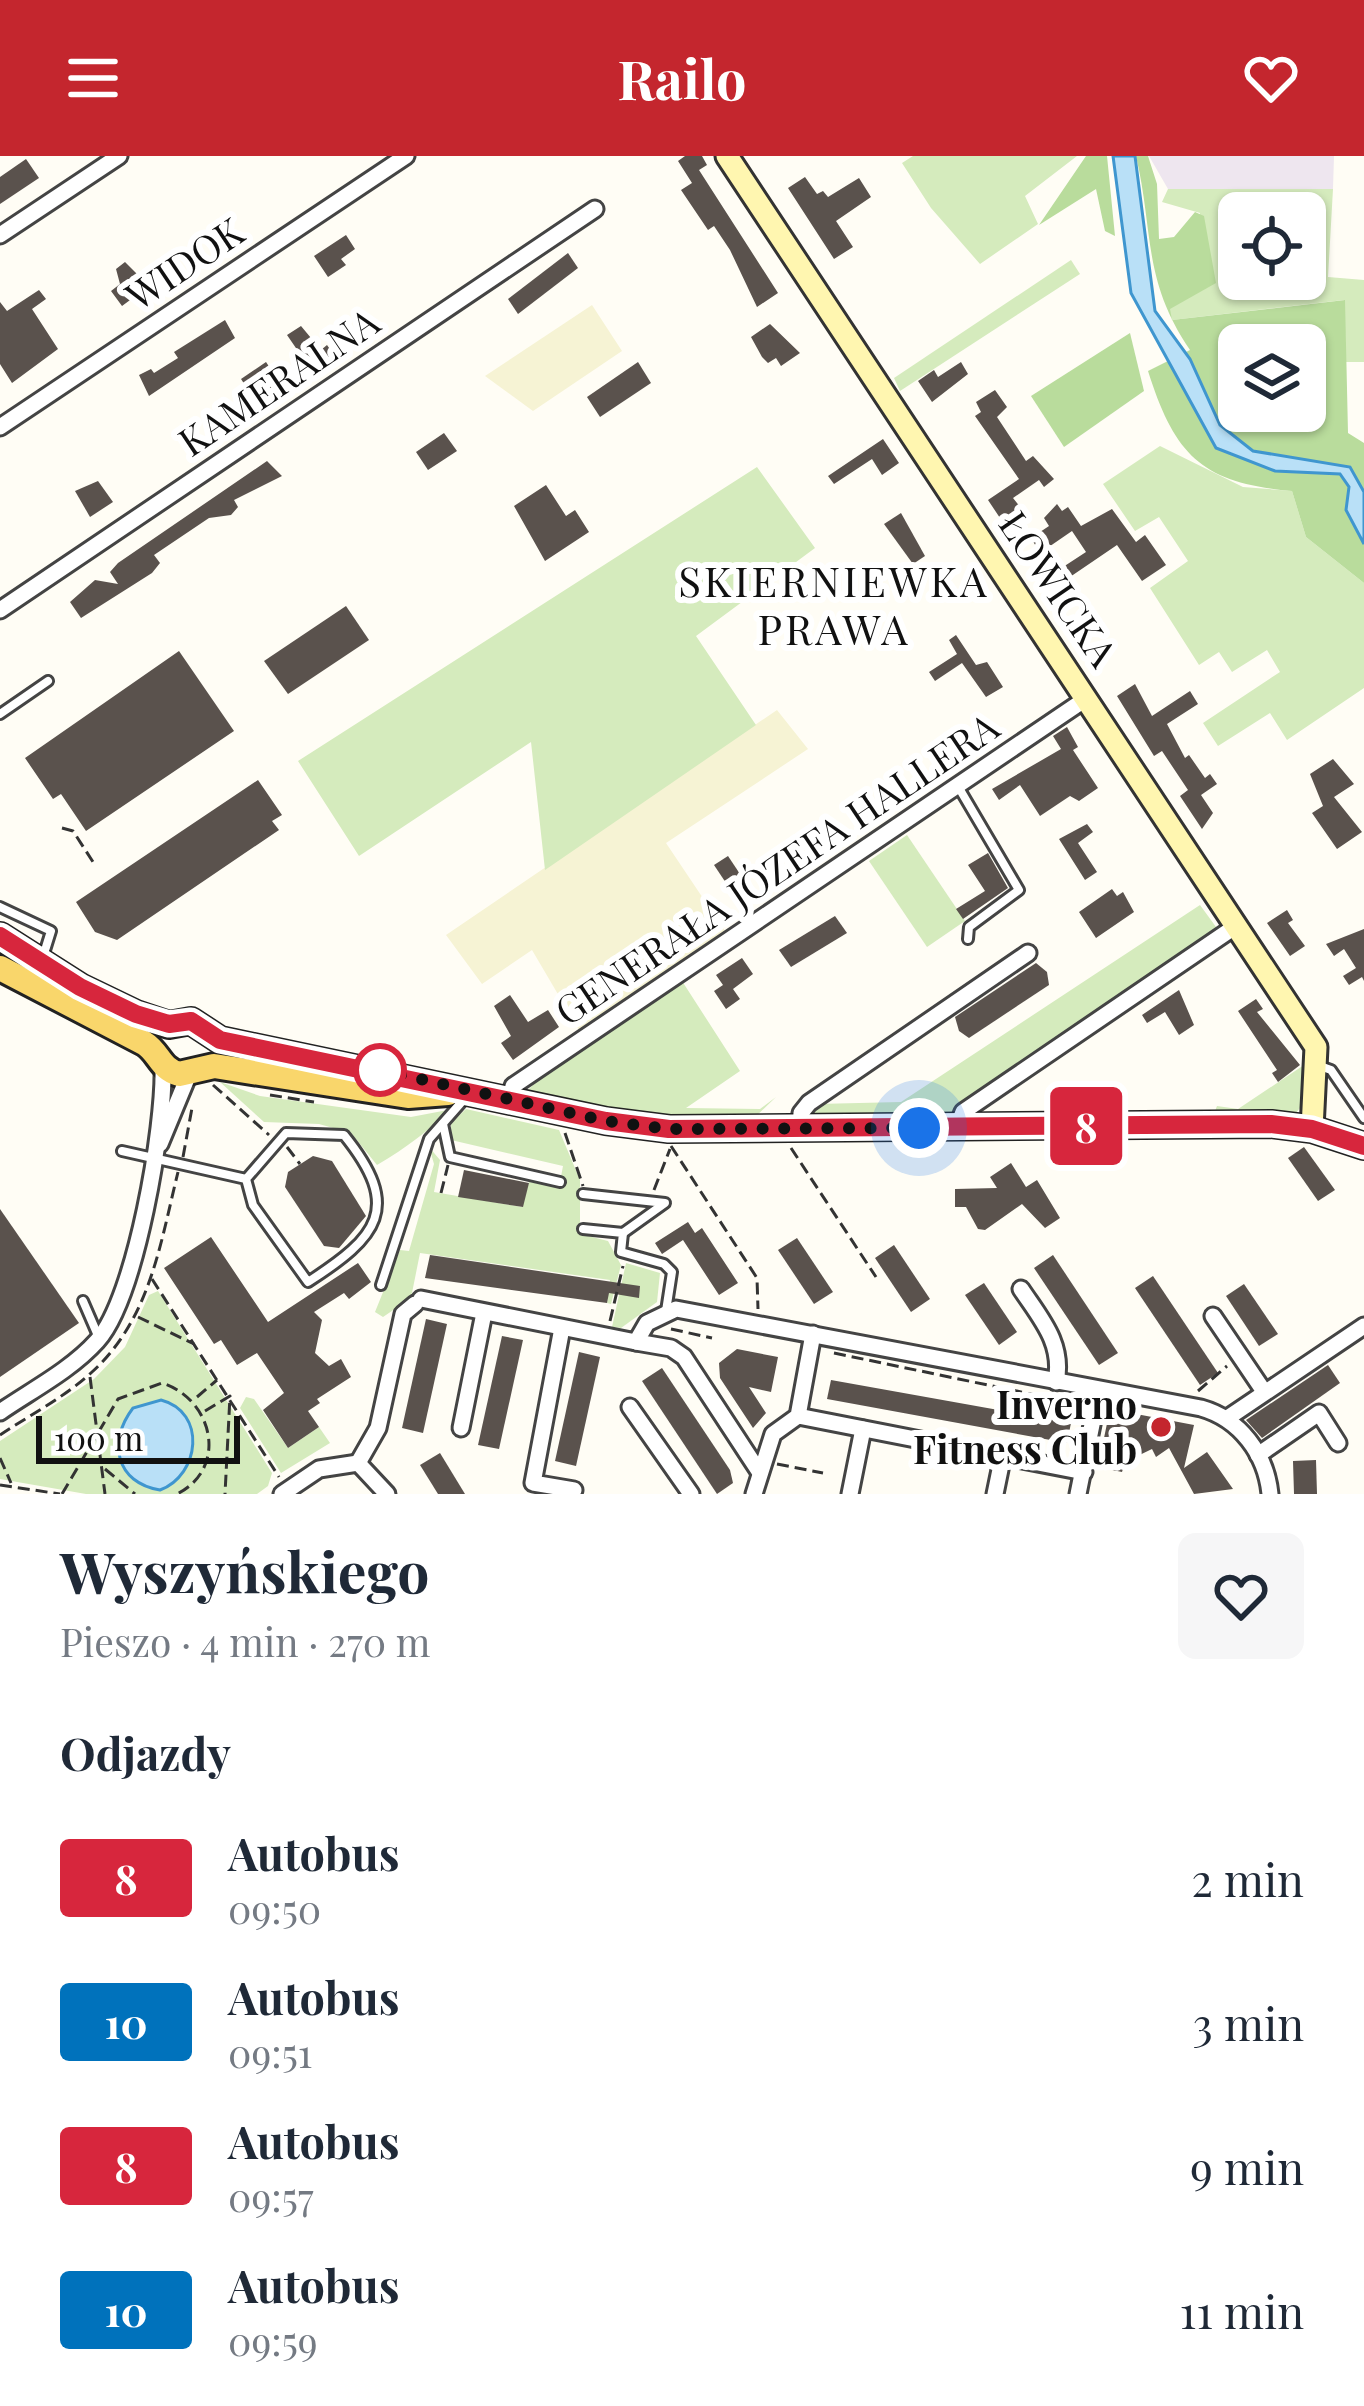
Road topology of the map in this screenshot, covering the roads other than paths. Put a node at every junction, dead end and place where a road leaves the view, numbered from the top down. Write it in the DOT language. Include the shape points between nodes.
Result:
graph roads {
  1 [pos="118,156"];
  2 [pos="406,156"];
  3 [pos="727,156"];
  4 [pos="595,209"];
  5 [pos="0,236"];
  6 [pos="0,427"];
  7 [pos="0,610"];
  8 [pos="47,681"];
  9 [pos="1087,698"];
  10 [pos="0,714"];
  11 [pos="959,788"];
  12 [pos="0,907"];
  13 [pos="1237,926"];
  14 [pos="0,936"];
  15 [pos="968,939"];
  16 [pos="1028,953"];
  17 [pos="40,963"];
  18 [pos="0,968"];
  19 [pos="169,1024"];
  20 [pos="208,1035"];
  21 [pos="160,1058"];
  22 [pos="1318,1066"];
  23 [pos="201,1073"];
  24 [pos="469,1090"];
  25 [pos="510,1098"];
  26 [pos="1364,1118"];
  27 [pos="443,1124"];
  28 [pos="957,1127"];
  29 [pos="793,1129"];
  30 [pos="1312,1129"];
  31 [pos="1364,1146"];
  32 [pos="122,1151"];
  33 [pos="157,1152"];
  34 [pos="246,1180"];
  35 [pos="560,1182"];
  36 [pos="583,1194"];
  37 [pos="584,1228"];
  38 [pos="623,1233"];
  39 [pos="381,1285"];
  40 [pos="1021,1289"];
  41 [pos="82,1301"];
  42 [pos="484,1313"];
  43 [pos="1213,1316"];
  44 [pos="662,1318"];
  45 [pos="562,1328"];
  46 [pos="813,1334"];
  47 [pos="1359,1334"];
  48 [pos="99,1339"];
  49 [pos="635,1342"];
  50 [pos="1056,1382"];
  51 [pos="1263,1390"];
  52 [pos="1097,1398"];
  53 [pos="630,1407"];
  54 [pos="0,1412"];
  55 [pos="798,1416"];
  56 [pos="1229,1418"];
  57 [pos="461,1428"];
  58 [pos="863,1429"];
  59 [pos="1338,1443"];
  60 [pos="1003,1455"];
  61 [pos="1258,1455"];
  62 [pos="358,1463"];
  63 [pos="1084,1472"];
  64 [pos="760,1473"];
  65 [pos="282,1489"];
  66 [pos="387,1494"];
  67 [pos="570,1494"];
  68 [pos="691,1494"];
  69 [pos="754,1494"];
  70 [pos="850,1494"];
  71 [pos="995,1494"];
  72 [pos="1078,1494"];
  73 [pos="1270,1494"];
  1 -- 5 [label="street"];
  2 -- 6 [label="street, WIDOK"];
  3 -- 9 [label="street, ŁOWICKA"];
  4 -- 7 [label="street, KAMERALNA"];
  8 -- 10 [label="lane"];
  9 -- 11 [label="street, GENERAŁA JÓZEFA HALLERA"];
  9 -- 13 [label="street, ŁOWICKA"];
  11 -- 15 [label="lane" via="1019,890 969,927"];
  11 -- 25 [label="street, GENERAŁA JÓZEFA HALLERA" via="513,1085"];
  12 -- 17 [label="lane" via="51,931"];
  13 -- 22 [label="street, ŁOWICKA" via="1316,1047"];
  13 -- 28 [label="street" via="963,1112"];
  14 -- 17 [label="main road"];
  16 -- 29 [label="street" via="809,1103"];
  17 -- 19 [label="main road"];
  18 -- 21 [label="main road"];
  19 -- 20 [label="main road" via="191,1021"];
  19 -- 21 [label="main road"];
  20 -- 23 [label="main road"];
  20 -- 24 [label="main road"];
  21 -- 23 [label="main road"];
  21 -- 33 [label="street"];
  22 -- 26 [label="lane, ŁOWICKA" via="1331,1070"];
  22 -- 30 [label="street"];
  23 -- 24 [label="main road" via="408,1096"];
  23 -- 33 [label="street"];
  24 -- 25 [label="main road"];
  24 -- 27 [label="lane"];
  25 -- 29 [label="main road" via="669,1129"];
  27 -- 35 [label="lane" via="450,1156"];
  27 -- 39 [label="lane" via="428,1139"];
  28 -- 29 [label="main road"];
  28 -- 30 [label="main road"];
  30 -- 31 [label="main road"];
  32 -- 33 [label="lane"];
  33 -- 34 [label="lane"];
  33 -- 48 [label="street" via="117,1307"];
  34 -- 34 [label="lane" via="254,1205 308,1282 361,1248 375,1205 371,1168 344,1135 286,1133"];
  36 -- 38 [label="lane" via="665,1203"];
  37 -- 38 [label="lane"];
  38 -- 44 [label="lane" via="621,1252 672,1272"];
  40 -- 50 [label="street" via="1053,1336"];
  41 -- 48 [label="lane"];
  42 -- 45 [label="street"];
  42 -- 57 [label="street"];
  42 -- 62 [label="street" via="418,1302 404,1314 378,1428"];
  43 -- 51 [label="street"];
  44 -- 46 [label="street"];
  44 -- 49 [label="street" via="640,1329"];
  45 -- 49 [label="street"];
  45 -- 67 [label="street" via="533,1483"];
  46 -- 50 [label="street"];
  46 -- 55 [label="street"];
  47 -- 51 [label="street"];
  48 -- 54 [label="street"];
  49 -- 64 [label="street" via="684,1357"];
  50 -- 52 [label="street"];
  51 -- 56 [label="street"];
  52 -- 56 [label="street"];
  52 -- 63 [label="street"];
  53 -- 68 [label="street"];
  55 -- 58 [label="street"];
  55 -- 64 [label="street" via="773,1434"];
  56 -- 61 [label="street"];
  58 -- 60 [label="street"];
  58 -- 70 [label="street"];
  59 -- 61 [label="street" via="1319,1413"];
  60 -- 63 [label="street"];
  60 -- 71 [label="street"];
  61 -- 73 [label="street"];
  62 -- 65 [label="street" via="319,1469"];
  62 -- 66 [label="street"];
  63 -- 72 [label="street"];
  64 -- 69 [label="street"];
}
